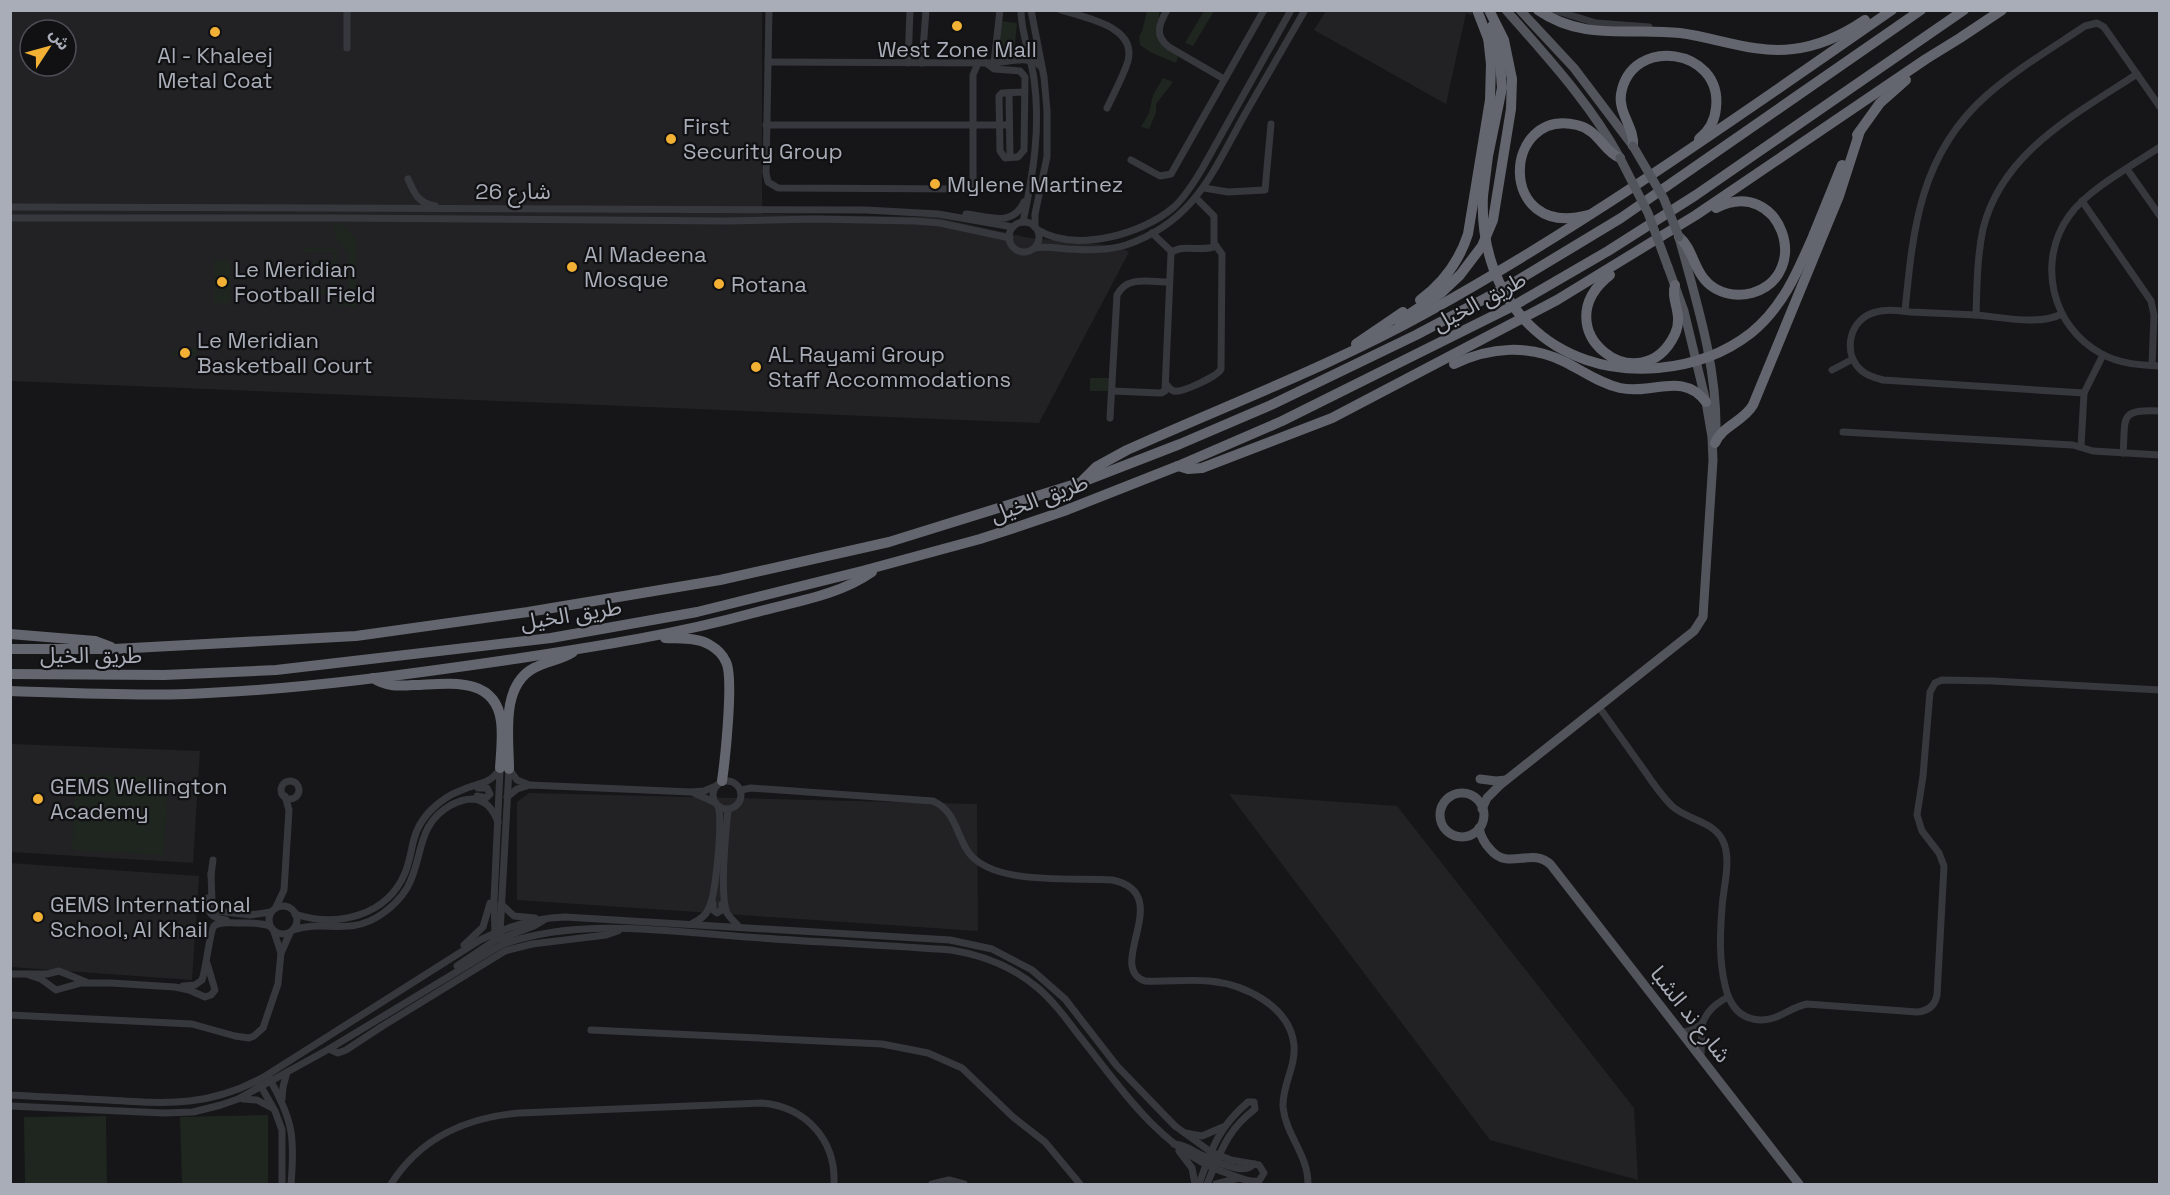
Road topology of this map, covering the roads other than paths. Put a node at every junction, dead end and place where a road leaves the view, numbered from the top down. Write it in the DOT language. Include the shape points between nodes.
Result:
graph roads {
  1 [pos="347,10"];
  2 [pos="770,10"];
  3 [pos="910,10"];
  4 [pos="926,10"];
  5 [pos="1000,10"];
  6 [pos="1021,10"];
  7 [pos="1061,10"];
  8 [pos="1167,10"];
  9 [pos="1264,10"];
  10 [pos="1291,10"];
  11 [pos="1305,10"];
  12 [pos="1477,10"];
  13 [pos="1506,10"];
  14 [pos="1520,10"];
  15 [pos="1538,10"];
  16 [pos="1554,10"];
  17 [pos="1880,10"];
  18 [pos="1892,10"];
  19 [pos="1921,10"];
  20 [pos="1964,10"];
  21 [pos="2002,10"];
  22 [pos="1489,11"];
  23 [pos="1032,12"];
  24 [pos="1678,33"];
  25 [pos="1488,37"];
  26 [pos="1026,42"];
  27 [pos="347,48"];
  28 [pos="1926,59"];
  29 [pos="1031,60"];
  30 [pos="768,62"];
  31 [pos="1012,62"];
  32 [pos="908,63"];
  33 [pos="922,63"];
  34 [pos="986,63"];
  35 [pos="1042,68"];
  36 [pos="1034,74"];
  37 [pos="2137,74"];
  38 [pos="1224,79"];
  39 [pos="1024,92"];
  40 [pos="1009,93"];
  41 [pos="2160,107"];
  42 [pos="1107,108"];
  43 [pos="1271,124"];
  44 [pos="766,125"];
  45 [pos="1009,125"];
  46 [pos="999,126"];
  47 [pos="1494,126"];
  48 [pos="973,127"];
  49 [pos="1633,147"];
  50 [pos="2160,147"];
  51 [pos="1010,157"];
  52 [pos="1620,158"];
  53 [pos="1131,160"];
  54 [pos="1675,161"];
  55 [pos="2127,169"];
  56 [pos="1212,175"];
  57 [pos="408,179"];
  58 [pos="1204,188"];
  59 [pos="1218,190"];
  60 [pos="1836,190"];
  61 [pos="1029,191"];
  62 [pos="1196,198"];
  63 [pos="2082,201"];
  64 [pos="10,207"];
  65 [pos="25,207"];
  66 [pos="407,209"];
  67 [pos="449,209"];
  68 [pos="866,210"];
  69 [pos="1597,212"];
  70 [pos="949,215"];
  71 [pos="1696,216"];
  72 [pos="2160,216"];
  73 [pos="10,218"];
  74 [pos="22,218"];
  75 [pos="396,219"];
  76 [pos="864,221"];
  77 [pos="1023,222"];
  78 [pos="1013,227"];
  79 [pos="1036,229"];
  80 [pos="1152,233"];
  81 [pos="1679,237"];
  82 [pos="1010,238"];
  83 [pos="1216,246"];
  84 [pos="1035,248"];
  85 [pos="1172,251"];
  86 [pos="1630,257"];
  87 [pos="1690,265"];
  88 [pos="1169,282"];
  89 [pos="1675,285"];
  90 [pos="1905,311"];
  91 [pos="2062,314"];
  92 [pos="1976,315"];
  93 [pos="1373,341"];
  94 [pos="2103,354"];
  95 [pos="1336,358"];
  96 [pos="1853,359"];
  97 [pos="2156,366"];
  98 [pos="1832,370"];
  99 [pos="1167,385"];
  100 [pos="1112,391"];
  101 [pos="2084,393"];
  102 [pos="1706,402"];
  103 [pos="1361,403"];
  104 [pos="2160,411"];
  105 [pos="1110,418"];
  106 [pos="1843,432"];
  107 [pos="1715,443"];
  108 [pos="2081,447"];
  109 [pos="2123,453"];
  110 [pos="2160,455"];
  111 [pos="1178,466"];
  112 [pos="1082,482"];
  113 [pos="1708,551"];
  114 [pos="879,567"];
  115 [pos="10,634"];
  116 [pos="644,638"];
  117 [pos="10,649"];
  118 [pos="114,649"];
  119 [pos="577,649"];
  120 [pos="10,675"];
  121 [pos="373,678"];
  122 [pos="2160,690"];
  123 [pos="10,691"];
  124 [pos="1599,707"];
  125 [pos="504,768"];
  126 [pos="1480,778"];
  127 [pos="1503,783"];
  128 [pos="719,784"];
  129 [pos="530,785"];
  130 [pos="466,788"];
  131 [pos="741,790"];
  132 [pos="691,792"];
  133 [pos="285,796"];
  134 [pos="296,796"];
  135 [pos="1473,797"];
  136 [pos="507,798"];
  137 [pos="458,802"];
  138 [pos="716,804"];
  139 [pos="1482,808"];
  140 [pos="289,810"];
  141 [pos="728,810"];
  142 [pos="498,822"];
  143 [pos="1479,828"];
  144 [pos="1468,836"];
  145 [pos="213,860"];
  146 [pos="1553,868"];
  147 [pos="212,873"];
  148 [pos="716,880"];
  149 [pos="724,881"];
  150 [pos="494,887"];
  151 [pos="285,890"];
  152 [pos="501,904"];
  153 [pos="274,910"];
  154 [pos="293,911"];
  155 [pos="546,918"];
  156 [pos="233,922"];
  157 [pos="692,924"];
  158 [pos="739,927"];
  159 [pos="272,929"];
  160 [pos="621,930"];
  161 [pos="291,931"];
  162 [pos="499,938"];
  163 [pos="280,953"];
  164 [pos="455,956"];
  165 [pos="207,963"];
  166 [pos="10,974"];
  167 [pos="29,975"];
  168 [pos="88,982"];
  169 [pos="175,987"];
  170 [pos="1728,997"];
  171 [pos="388,1013"];
  172 [pos="10,1015"];
  173 [pos="1702,1024"];
  174 [pos="381,1026"];
  175 [pos="591,1030"];
  176 [pos="1681,1033"];
  177 [pos="329,1049"];
  178 [pos="1701,1059"];
  179 [pos="288,1071"];
  180 [pos="269,1078"];
  181 [pos="259,1084"];
  182 [pos="10,1095"];
  183 [pos="238,1100"];
  184 [pos="283,1104"];
  185 [pos="10,1106"];
  186 [pos="275,1111"];
  187 [pos="1225,1126"];
  188 [pos="1183,1132"];
  189 [pos="1174,1144"];
  190 [pos="1213,1160"];
  191 [pos="1240,1177"];
  192 [pos="282,1185"];
  193 [pos="291,1185"];
  194 [pos="391,1185"];
  195 [pos="834,1185"];
  196 [pos="932,1185"];
  197 [pos="964,1185"];
  198 [pos="1080,1185"];
  199 [pos="1197,1185"];
  200 [pos="1207,1185"];
  201 [pos="1216,1185"];
  202 [pos="1308,1185"];
  203 [pos="1798,1185"];
  1 -- 27 [label="street"];
  2 -- 30 [label="street"];
  3 -- 32 [label="street"];
  4 -- 33 [label="street"];
  5 -- 34 [label="street"];
  6 -- 26 [label="street"];
  7 -- 42 [label="street" via="1112,27 1125,39 1128,60"];
  8 -- 38 [label="street" via="1159,25 1161,40"];
  9 -- 38 [label="street"];
  10 -- 79 [label="street" via="1202,169 1175,206 1136,230 1107,238 1058,238"];
  11 -- 56 [label="street"];
  12 -- 25 [label="highway"];
  13 -- 52 [label="main road" via="1595,117"];
  14 -- 49 [label="main road" via="1562,53"];
  15 -- 24 [label="highway" via="1565,24 1591,31"];
  16 -- 24 [label="street" via="1596,23 1664,27"];
  17 -- 24 [label="highway" via="1839,36 1792,49 1757,49"];
  18 -- 54 [label="highway"];
  19 -- 112 [label="highway, طريق الخيل" via="1629,213 1505,288 1271,405"];
  20 -- 111 [label="highway, طريق الخيل" via="1696,195 1553,284 1335,396"];
  21 -- 28 [label="highway"];
  22 -- 47 [label="highway" via="1502,79"];
  22 -- 93 [label="highway" via="1507,49 1512,89 1491,227 1477,254 1454,282"];
  23 -- 35 [label="street"];
  25 -- 47 [label="highway" via="1495,64"];
  25 -- 95 [label="highway" via="1490,100 1470,225 1461,252 1430,292"];
  26 -- 29 [label="street"];
  26 -- 31 [label="street" via="1023,55"];
  28 -- 60 [label="highway" via="1921,69 1887,96 1860,131"];
  28 -- 71 [label="highway"];
  29 -- 31 [label="street"];
  29 -- 35 [label="street"];
  29 -- 36 [label="street"];
  30 -- 32 [label="street"];
  30 -- 44 [label="street"];
  31 -- 34 [label="street"];
  31 -- 36 [label="street" via="1026,66"];
  32 -- 33 [label="street"];
  33 -- 34 [label="street"];
  34 -- 39 [label="street" via="994,69 1023,72"];
  34 -- 48 [label="street" via="973,75"];
  35 -- 79 [label="street" via="1047,94 1047,157 1035,214"];
  36 -- 61 [label="street" via="1037,138"];
  37 -- 41 [label="street"];
  37 -- 90 [label="street" via="2104,27 2093,23 2006,80 1972,108 1944,149 1923,194 1914,230"];
  37 -- 92 [label="street" via="2041,140 2004,181 1984,227"];
  38 -- 53 [label="street" via="1171,174 1160,176"];
  39 -- 40 [label="street"];
  39 -- 51 [label="street" via="1024,150 1020,156"];
  40 -- 45 [label="street"];
  40 -- 46 [label="street" via="999,96"];
  43 -- 59 [label="street" via="1265,190"];
  44 -- 48 [label="street"];
  44 -- 48 [label="street" via="766,176 776,187 942,190 965,190 972,184"];
  45 -- 46 [label="street"];
  45 -- 51 [label="street"];
  46 -- 48 [label="street"];
  46 -- 51 [label="street" via="1000,154"];
  47 -- 60 [label="highway, bridge" via="1482,221 1489,258 1505,293 1519,314 1562,350 1619,369 1663,368 1713,356 1760,325 1792,283"];
  49 -- 54 [label="highway" via="1633,135 1621,101 1630,73 1645,60 1680,56 1703,69 1712,81 1717,104 1705,135"];
  49 -- 81 [label="main road, bridge" via="1664,199"];
  50 -- 55 [label="street"];
  52 -- 69 [label="highway" via="1599,137 1578,125 1553,125 1530,141 1520,159 1520,183 1529,200 1543,212 1562,218"];
  52 -- 89 [label="main road, bridge" via="1648,213"];
  54 -- 69 [label="highway"];
  55 -- 63 [label="street"];
  55 -- 72 [label="street"];
  56 -- 58 [label="street"];
  56 -- 59 [label="street"];
  57 -- 67 [label="street" via="420,201"];
  58 -- 59 [label="street"];
  58 -- 62 [label="street"];
  60 -- 107 [label="highway" via="1753,405"];
  61 -- 70 [label="street" via="1020,210 1010,218"];
  61 -- 77 [label="street"];
  62 -- 80 [label="street" via="1174,220"];
  62 -- 83 [label="street" via="1214,216"];
  63 -- 91 [label="street" via="2063,225 2054,251 2052,282"];
  63 -- 97 [label="street" via="2151,301"];
  64 -- 65 [label="street, شارع 26"];
  65 -- 66 [label="street, شارع 26"];
  65 -- 74 [label="street"];
  66 -- 67 [label="street, شارع 26"];
  66 -- 75 [label="street"];
  67 -- 68 [label="street, شارع 26"];
  68 -- 70 [label="street, شارع 26"];
  68 -- 76 [label="street"];
  69 -- 93 [label="highway" via="1517,262"];
  70 -- 78 [label="street, شارع 26"];
  71 -- 86 [label="highway"];
  71 -- 87 [label="highway" via="1734,201 1762,206 1780,226 1785,256 1778,275 1746,295 1716,289"];
  73 -- 74 [label="street, شارع 26"];
  74 -- 75 [label="street, شارع 26"];
  75 -- 76 [label="street, شارع 26"];
  76 -- 82 [label="street, شارع 26" via="940,223"];
  77 -- 78 [label="street"];
  77 -- 79 [label="street"];
  78 -- 82 [label="street"];
  79 -- 84 [label="street" via="1039,241"];
  80 -- 84 [label="street" via="1110,248"];
  80 -- 85 [label="street"];
  81 -- 87 [label="highway" via="1684,241"];
  82 -- 84 [label="street" via="1017,250"];
  83 -- 85 [label="street"];
  83 -- 99 [label="street" via="1222,254 1220,371 1179,391"];
  85 -- 88 [label="street"];
  86 -- 89 [label="highway" via="1624,267 1600,284 1588,304 1590,335 1608,357 1635,364 1649,360 1665,348 1678,322"];
  86 -- 103 [label="highway" via="1518,322"];
  87 -- 107 [label="main road" via="1713,375"];
  88 -- 99 [label="street"];
  88 -- 100 [label="street" via="1130,282 1118,292"];
  89 -- 102 [label="main road"];
  90 -- 92 [label="street"];
  90 -- 96 [label="street" via="1879,311 1859,322 1851,334"];
  91 -- 92 [label="street" via="2039,320"];
  91 -- 94 [label="street" via="2080,339"];
  93 -- 95 [label="highway"];
  94 -- 97 [label="street" via="2128,363"];
  94 -- 101 [label="street"];
  95 -- 112 [label="highway" via="1127,450 1096,467"];
  96 -- 98 [label="street"];
  96 -- 101 [label="street" via="1866,374 1892,381"];
  99 -- 100 [label="street" via="1163,393"];
  100 -- 105 [label="street"];
  101 -- 108 [label="street"];
  102 -- 103 [label="highway" via="1699,393 1681,385 1620,388 1552,356 1507,349 1474,355 1370,404"];
  102 -- 113 [label="main road" via="1713,456"];
  103 -- 111 [label="highway" via="1202,468"];
  104 -- 109 [label="street" via="2138,410 2129,414"];
  106 -- 108 [label="street"];
  107 -- 113 [label="main road"];
  108 -- 109 [label="street"];
  109 -- 110 [label="street"];
  111 -- 114 [label="highway, طريق الخيل" via="1020,526"];
  112 -- 118 [label="highway, طريق الخيل" via="889,542 664,590 356,636"];
  113 -- 124 [label="main road" via="1705,608 1700,624"];
  114 -- 116 [label="highway" via="834,591"];
  114 -- 120 [label="highway, طريق الخيل" via="697,612 516,642 276,670"];
  115 -- 118 [label="highway" via="99,641"];
  116 -- 119 [label="highway"];
  116 -- 128 [label="highway" via="695,639 714,647 726,662 729,682"];
  117 -- 118 [label="highway, طريق الخيل"];
  119 -- 121 [label="highway"];
  119 -- 125 [label="highway" via="532,669 517,684 510,703"];
  121 -- 123 [label="highway" via="188,694"];
  121 -- 125 [label="highway" via="397,686 465,684 483,691 495,703 501,718"];
  122 -- 170 [label="street" via="1993,681 1935,683 1930,692 1917,810 1922,831 1939,853 1944,867 1935,1003 1920,1012 1807,1004 1776,1018 1760,1020 1740,1014"];
  124 -- 127 [label="main road"];
  124 -- 170 [label="street" via="1664,798 1680,813 1712,827 1725,843 1720,947"];
  125 -- 129 [label="street"];
  125 -- 130 [label="street" via="490,780"];
  125 -- 136 [label="street"];
  125 -- 142 [label="street"];
  126 -- 127 [label="main road"];
  127 -- 135 [label="main road"];
  127 -- 139 [label="main road"];
  128 -- 131 [label="street" via="732,781"];
  128 -- 132 [label="street"];
  128 -- 138 [label="street" via="713,794"];
  129 -- 132 [label="street"];
  129 -- 136 [label="street"];
  130 -- 137 [label="street" via="485,788 490,794 484,798 468,796"];
  130 -- 154 [label="street" via="442,801 423,820 404,874 378,906 338,920"];
  131 -- 141 [label="street" via="740,801"];
  131 -- 202 [label="street" via="933,801 951,815 972,856 997,872 1125,884 1135,894 1140,910 1131,964 1137,976 1145,981 1207,981 1233,986 1272,1006 1287,1024 1294,1052 1284,1111 1305,1161"];
  132 -- 138 [label="street"];
  133 -- 134 [label="street"];
  133 -- 134 [label="street" via="283,784 289,781 298,786"];
  133 -- 140 [label="street"];
  134 -- 140 [label="street"];
  135 -- 139 [label="main road"];
  135 -- 144 [label="main road" via="1451,796 1440,813 1447,830 1458,837"];
  136 -- 152 [label="street"];
  137 -- 142 [label="street" via="483,802"];
  137 -- 161 [label="street" via="428,827 407,888 384,913 348,927 309,926"];
  138 -- 141 [label="street"];
  138 -- 148 [label="street" via="720,815"];
  139 -- 143 [label="main road"];
  140 -- 151 [label="street"];
  141 -- 149 [label="street"];
  142 -- 150 [label="street"];
  143 -- 144 [label="main road"];
  143 -- 146 [label="main road" via="1498,857 1512,861 1537,856"];
  144 -- 146 [label="main road" via="1503,862 1535,859"];
  145 -- 147 [label="street"];
  146 -- 176 [label="main road, شارع ند الشبا"];
  147 -- 153 [label="street" via="212,902 217,911 250,915"];
  147 -- 156 [label="street" via="208,911 214,918"];
  148 -- 149 [label="street" via="712,908 717,913 723,908"];
  148 -- 157 [label="street" via="708,910"];
  149 -- 158 [label="street" via="727,912"];
  150 -- 162 [label="street"];
  150 -- 164 [label="street" via="483,927"];
  151 -- 153 [label="street"];
  151 -- 154 [label="street"];
  152 -- 155 [label="street" via="518,917"];
  152 -- 162 [label="street"];
  153 -- 154 [label="street" via="284,906"];
  153 -- 159 [label="street" via="269,919"];
  154 -- 161 [label="street" via="297,924"];
  155 -- 157 [label="street"];
  155 -- 162 [label="street"];
  155 -- 162 [label="street" via="502,938 501,942"];
  156 -- 159 [label="street" via="258,923"];
  156 -- 165 [label="street" via="212,928"];
  157 -- 158 [label="street"];
  158 -- 188 [label="street" via="950,940 980,945 1004,955 1032,970 1057,992 1123,1073"];
  159 -- 161 [label="street" via="284,934"];
  159 -- 163 [label="street"];
  160 -- 162 [label="street" via="564,930"];
  160 -- 174 [label="street" via="532,944 497,954"];
  160 -- 189 [label="street" via="941,949 989,959 1016,972 1045,995 1126,1096"];
  161 -- 163 [label="street"];
  162 -- 164 [label="street"];
  162 -- 171 [label="street"];
  163 -- 172 [label="street" via="275,998 261,1031 249,1038 192,1024"];
  164 -- 180 [label="street"];
  165 -- 169 [label="street" via="200,982"];
  165 -- 169 [label="street" via="214,986 212,995 205,997"];
  166 -- 167 [label="street"];
  167 -- 168 [label="street" via="59,971"];
  167 -- 168 [label="street" via="56,990"];
  168 -- 169 [label="street"];
  170 -- 173 [label="street" via="1713,1006"];
  171 -- 174 [label="street"];
  171 -- 177 [label="street"];
  173 -- 176 [label="street"];
  173 -- 178 [label="street"];
  174 -- 177 [label="street" via="346,1050 338,1053"];
  175 -- 198 [label="street" via="882,1044 928,1053 968,1072 1013,1117 1045,1142"];
  176 -- 178 [label="main road, شارع ند الشبا"];
  177 -- 179 [label="street"];
  178 -- 203 [label="main road, شارع ند الشبا"];
  179 -- 180 [label="street"];
  179 -- 184 [label="street"];
  180 -- 181 [label="street"];
  180 -- 184 [label="street"];
  181 -- 182 [label="street" via="219,1097 179,1103"];
  181 -- 183 [label="street"];
  181 -- 186 [label="street"];
  183 -- 185 [label="street" via="179,1113"];
  183 -- 186 [label="street" via="257,1100"];
  184 -- 193 [label="street" via="294,1141"];
  186 -- 192 [label="street" via="283,1136"];
  187 -- 188 [label="street" via="1205,1135"];
  187 -- 190 [label="street"];
  187 -- 190 [label="street" via="1248,1102 1255,1104"];
  188 -- 190 [label="street"];
  189 -- 190 [label="street" via="1192,1158"];
  189 -- 199 [label="street" via="1192,1168"];
  190 -- 191 [label="street"];
  190 -- 191 [label="street" via="1254,1164 1264,1170 1261,1180 1255,1182"];
  190 -- 199 [label="street"];
  190 -- 200 [label="street"];
  191 -- 201 [label="street"];
  194 -- 195 [label="street" via="405,1164 431,1141 462,1125 492,1116 751,1103 782,1106 814,1125 832,1156"];
  196 -- 197 [label="street" via="949,1180"];
}
